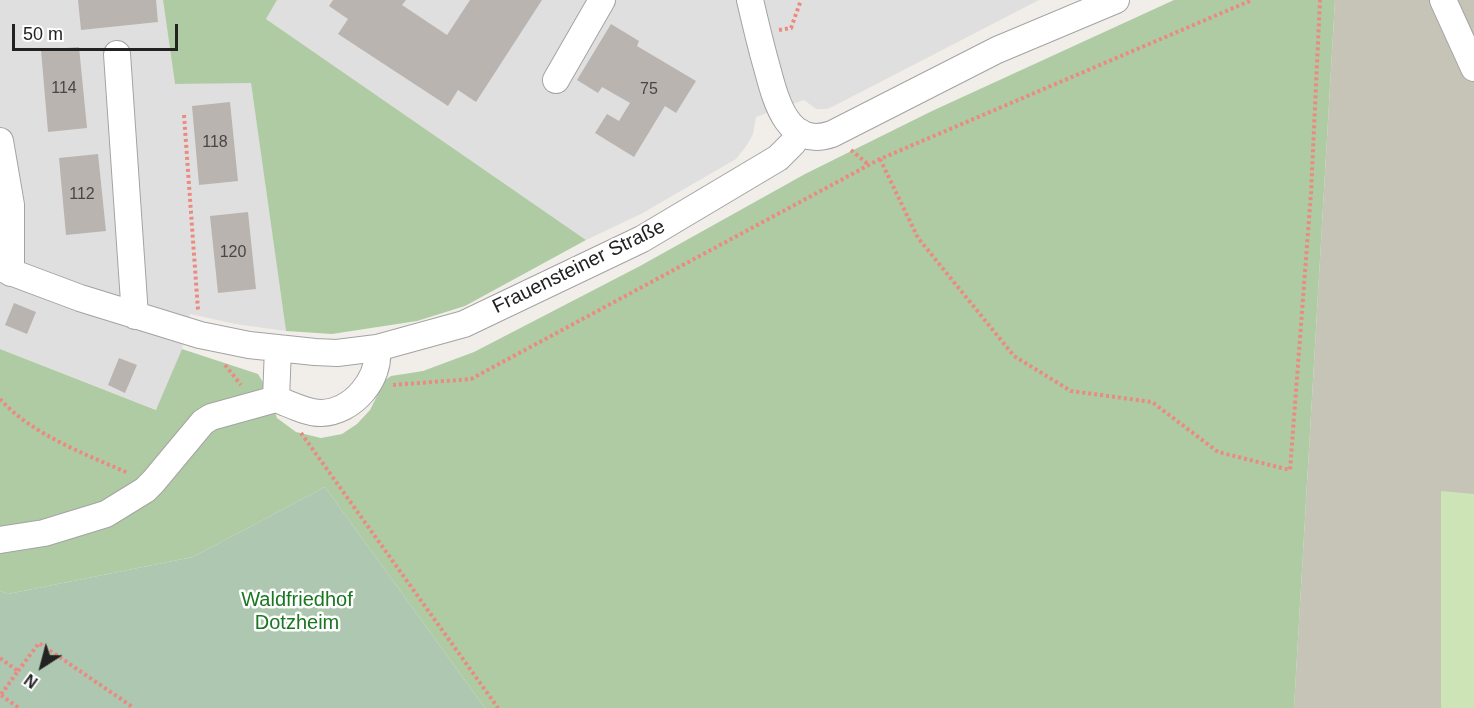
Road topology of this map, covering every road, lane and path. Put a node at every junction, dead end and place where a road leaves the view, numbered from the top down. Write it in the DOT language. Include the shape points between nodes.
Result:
graph roads {
  1 [pos="602,0"];
  2 [pos="750,0"];
  3 [pos="801,0"];
  4 [pos="1116,0"];
  5 [pos="1252,0"];
  6 [pos="1320,0"];
  7 [pos="1443,0"];
  8 [pos="758,33"];
  9 [pos="117,54"];
  10 [pos="1474,68"];
  11 [pos="556,80"];
  12 [pos="184,115"];
  13 [pos="800,132"];
  14 [pos="0,141"];
  15 [pos="880,159"];
  16 [pos="5,270"];
  17 [pos="135,316"];
  18 [pos="200,335"];
  19 [pos="278,348"];
  20 [pos="377,348"];
  21 [pos="366,387"];
  22 [pos="0,399"];
  23 [pos="276,399"];
  24 [pos="145,490"];
  25 [pos="0,540"];
  26 [pos="0,658"];
  27 [pos="18,671"];
  28 [pos="0,696"];
  29 [pos="19,708"];
  30 [pos="134,708"];
  31 [pos="498,708"];
  1 -- 11 [label="street"];
  2 -- 8 [label="street"];
  3 -- 8 [label="path" via="791,28"];
  4 -- 13 [label="street" via="997,50 832,134 818,138"];
  5 -- 15 [label="path"];
  6 -- 15 [label="path" via="1311,193 1290,470 1218,452 1152,402 1071,391 1014,356 918,238"];
  7 -- 10 [label="street"];
  8 -- 13 [label="street" via="778,108"];
  9 -- 17 [label="street"];
  12 -- 18 [label="path"];
  13 -- 20 [label="street, Frauensteiner Straße" via="778,158 642,239 464,324"];
  14 -- 16 [label="street" via="11,205"];
  15 -- 21 [label="path" via="471,379"];
  16 -- 17 [label="street, Frauensteiner Straße"];
  17 -- 18 [label="street, Frauensteiner Straße"];
  18 -- 19 [label="street, Frauensteiner Straße"];
  19 -- 20 [label="street, Frauensteiner Straße" via="337,353"];
  19 -- 23 [label="street"];
  20 -- 21 [label="street" via="376,367"];
  21 -- 23 [label="street" via="346,406 321,413"];
  22 -- 24 [label="path" via="11,411 65,446 136,477"];
  23 -- 24 [label="street" via="203,422"];
  23 -- 31 [label="path"];
  24 -- 25 [label="street" via="106,514 44,533"];
  26 -- 27 [label="path"];
  27 -- 28 [label="path"];
  27 -- 30 [label="path" via="39,643"];
  28 -- 29 [label="path"];
}
